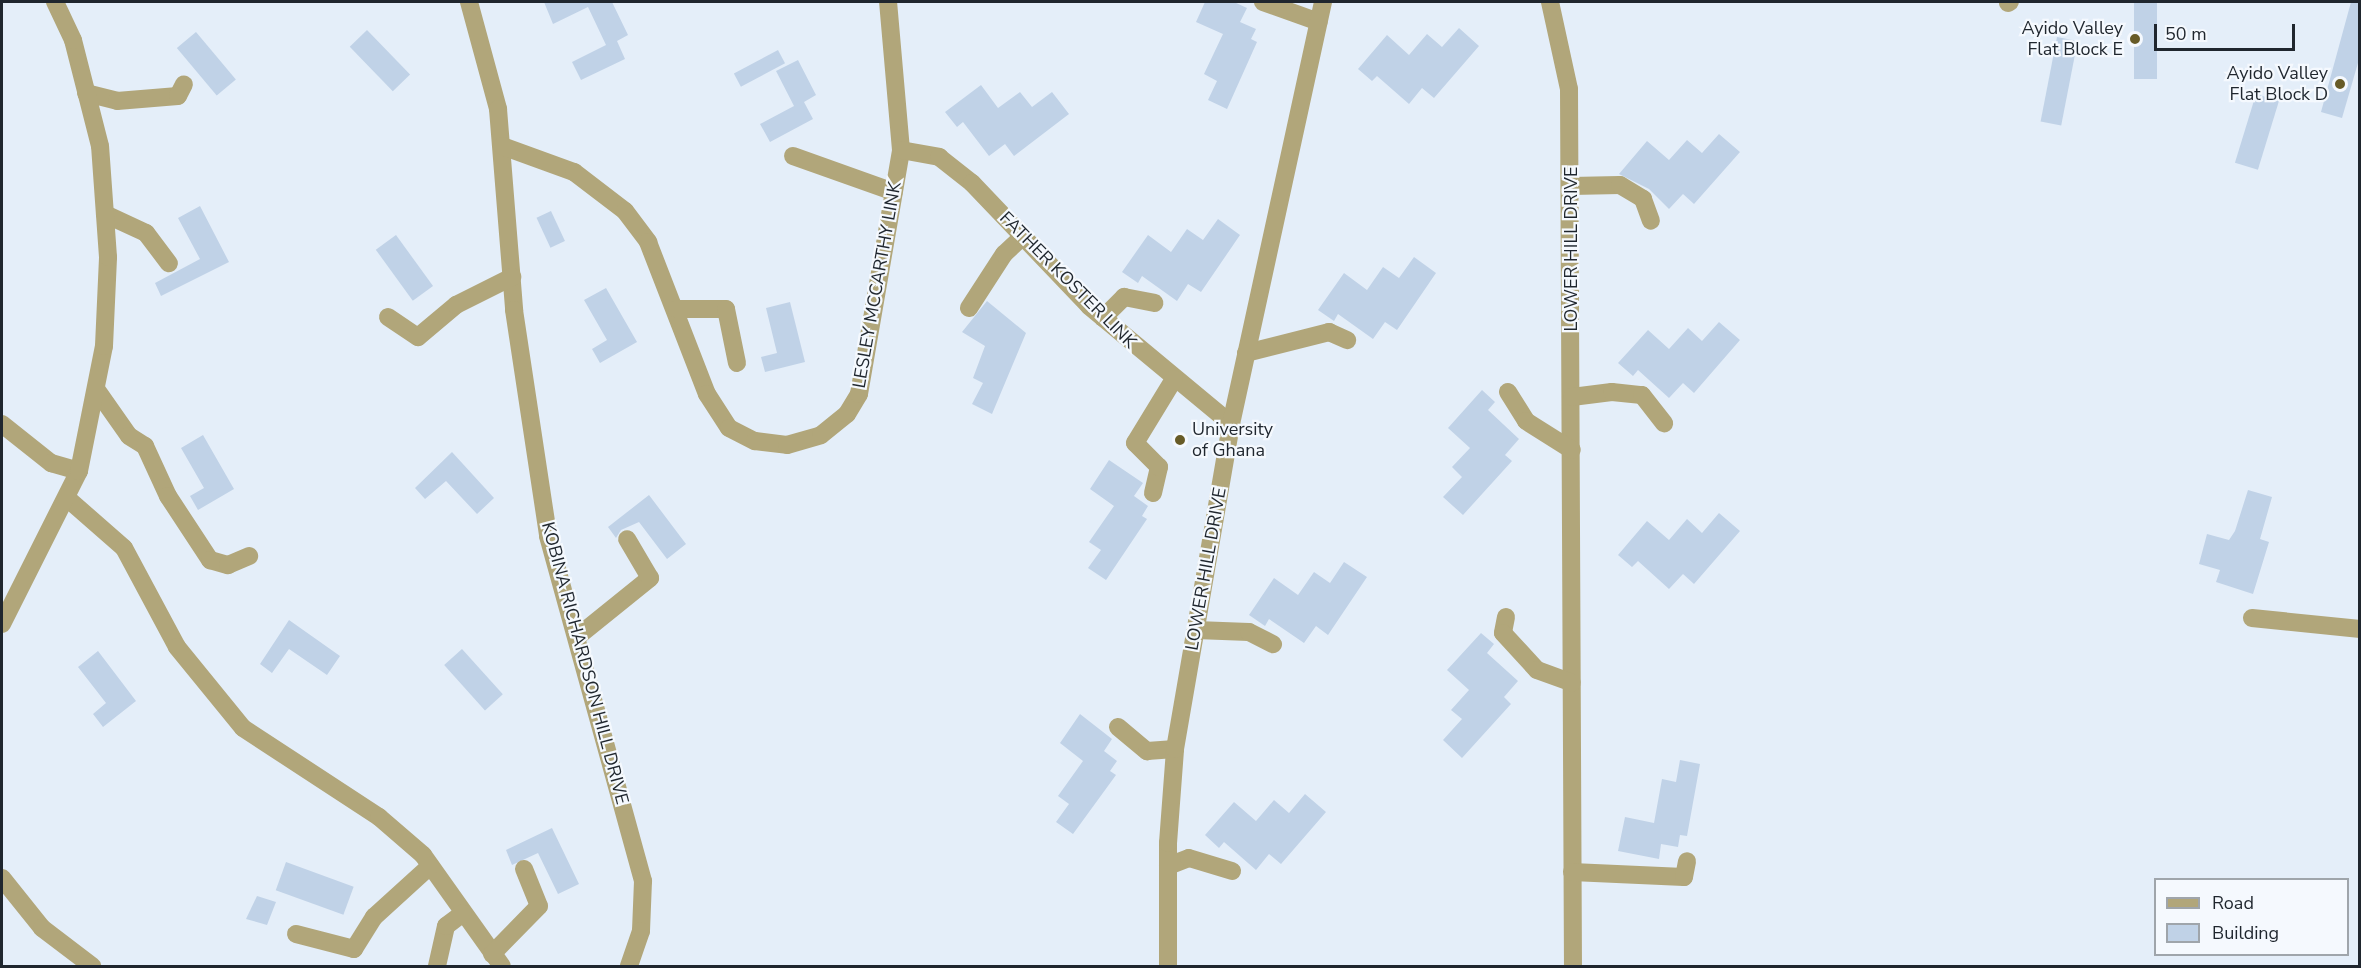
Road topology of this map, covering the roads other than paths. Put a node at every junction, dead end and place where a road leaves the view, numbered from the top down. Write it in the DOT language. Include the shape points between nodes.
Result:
graph roads {
  1 [pos="55,2"];
  2 [pos="469,2"];
  3 [pos="888,2"];
  4 [pos="1263,2"];
  5 [pos="1323,2"];
  6 [pos="1550,2"];
  7 [pos="1318,22"];
  8 [pos="184,84"];
  9 [pos="86,93"];
  10 [pos="502,146"];
  11 [pos="901,150"];
  12 [pos="793,156"];
  13 [pos="1571,186"];
  14 [pos="894,192"];
  15 [pos="105,214"];
  16 [pos="1651,221"];
  17 [pos="1023,236"];
  18 [pos="169,263"];
  19 [pos="512,277"];
  20 [pos="1154,303"];
  21 [pos="969,308"];
  22 [pos="677,309"];
  23 [pos="388,317"];
  24 [pos="1103,318"];
  25 [pos="1347,340"];
  26 [pos="1246,353"];
  27 [pos="736,363"];
  28 [pos="1174,379"];
  29 [pos="96,389"];
  30 [pos="1508,392"];
  31 [pos="1572,397"];
  32 [pos="1664,423"];
  33 [pos="2,424"];
  34 [pos="1231,424"];
  35 [pos="1572,450"];
  36 [pos="80,471"];
  37 [pos="1153,493"];
  38 [pos="68,499"];
  39 [pos="627,539"];
  40 [pos="249,556"];
  41 [pos="1506,617"];
  42 [pos="2252,618"];
  43 [pos="2,624"];
  44 [pos="2360,629"];
  45 [pos="1196,630"];
  46 [pos="577,637"];
  47 [pos="1273,644"];
  48 [pos="1572,683"];
  49 [pos="1118,727"];
  50 [pos="1175,749"];
  51 [pos="1687,861"];
  52 [pos="430,866"];
  53 [pos="1168,866"];
  54 [pos="524,869"];
  55 [pos="1232,871"];
  56 [pos="1572,872"];
  57 [pos="2,878"];
  58 [pos="463,913"];
  59 [pos="296,934"];
  60 [pos="497,960"];
  61 [pos="92,966"];
  62 [pos="437,966"];
  63 [pos="629,966"];
  64 [pos="1168,966"];
  65 [pos="1573,966"];
  1 -- 9 [label="street" via="73,40"];
  2 -- 10 [label="street, KOBINA RICHARDSON HILL DRIVE"];
  3 -- 11 [label="street, LESLEY MCCARTHY LINK"];
  4 -- 7 [label="street"];
  5 -- 7 [label="street, LOWER HILL DRIVE"];
  6 -- 13 [label="street, LOWER HILL DRIVE" via="1569,89"];
  7 -- 26 [label="street, LOWER HILL DRIVE"];
  8 -- 9 [label="street" via="178,96 117,101"];
  9 -- 15 [label="street" via="99,146"];
  10 -- 19 [label="street, KOBINA RICHARDSON HILL DRIVE"];
  10 -- 22 [label="street, LESLEY MCCARTHY LINK" via="574,172 604,190 648,242"];
  11 -- 14 [label="street, LESLEY MCCARTHY LINK"];
  11 -- 17 [label="street, FATHER KOSTER LINK" via="939,157"];
  12 -- 14 [label="street"];
  13 -- 16 [label="street" via="1620,185 1643,199"];
  13 -- 31 [label="street, LOWER HILL DRIVE"];
  14 -- 22 [label="street, LESLEY MCCARTHY LINK" via="859,394 847,414 821,435 787,445 755,441 729,428 707,394"];
  15 -- 18 [label="street" via="146,233"];
  15 -- 29 [label="street" via="105,335"];
  17 -- 21 [label="street" via="1004,254"];
  17 -- 24 [label="street, FATHER KOSTER LINK"];
  19 -- 23 [label="street" via="456,305 418,337"];
  19 -- 46 [label="street, KOBINA RICHARDSON HILL DRIVE" via="548,536"];
  20 -- 24 [label="street" via="1124,297"];
  22 -- 27 [label="street" via="726,309"];
  24 -- 28 [label="street, FATHER KOSTER LINK"];
  25 -- 26 [label="street" via="1329,332"];
  26 -- 34 [label="street, LOWER HILL DRIVE"];
  28 -- 34 [label="street, FATHER KOSTER LINK"];
  28 -- 37 [label="street" via="1135,443 1159,467"];
  29 -- 36 [label="street"];
  29 -- 40 [label="street" via="129,436 145,446 168,496 210,560 228,565"];
  30 -- 35 [label="street" via="1526,421"];
  31 -- 32 [label="street" via="1612,392 1642,395"];
  31 -- 35 [label="street, LOWER HILL DRIVE"];
  33 -- 36 [label="street" via="51,463"];
  34 -- 45 [label="street, LOWER HILL DRIVE"];
  35 -- 48 [label="street, LOWER HILL DRIVE"];
  36 -- 38 [label="street"];
  38 -- 43 [label="street"];
  38 -- 52 [label="street" via="124,548 177,647 243,728 379,817"];
  39 -- 46 [label="street" via="650,578"];
  41 -- 48 [label="street" via="1503,633 1537,670"];
  42 -- 44 [label="street"];
  45 -- 47 [label="street" via="1250,632"];
  45 -- 50 [label="street, LOWER HILL DRIVE"];
  46 -- 63 [label="street, KOBINA RICHARDSON HILL DRIVE" via="643,881 641,931"];
  48 -- 56 [label="street, LOWER HILL DRIVE"];
  49 -- 50 [label="street" via="1147,751"];
  50 -- 53 [label="street, LOWER HILL DRIVE"];
  51 -- 56 [label="street" via="1684,877"];
  52 -- 58 [label="street"];
  52 -- 59 [label="street" via="374,918 354,949"];
  53 -- 55 [label="street" via="1189,858"];
  53 -- 64 [label="street, LOWER HILL DRIVE"];
  54 -- 60 [label="street" via="539,906"];
  56 -- 65 [label="street, LOWER HILL DRIVE"];
  57 -- 61 [label="street" via="42,928"];
  58 -- 60 [label="street"];
  58 -- 62 [label="street" via="446,926"];
}
